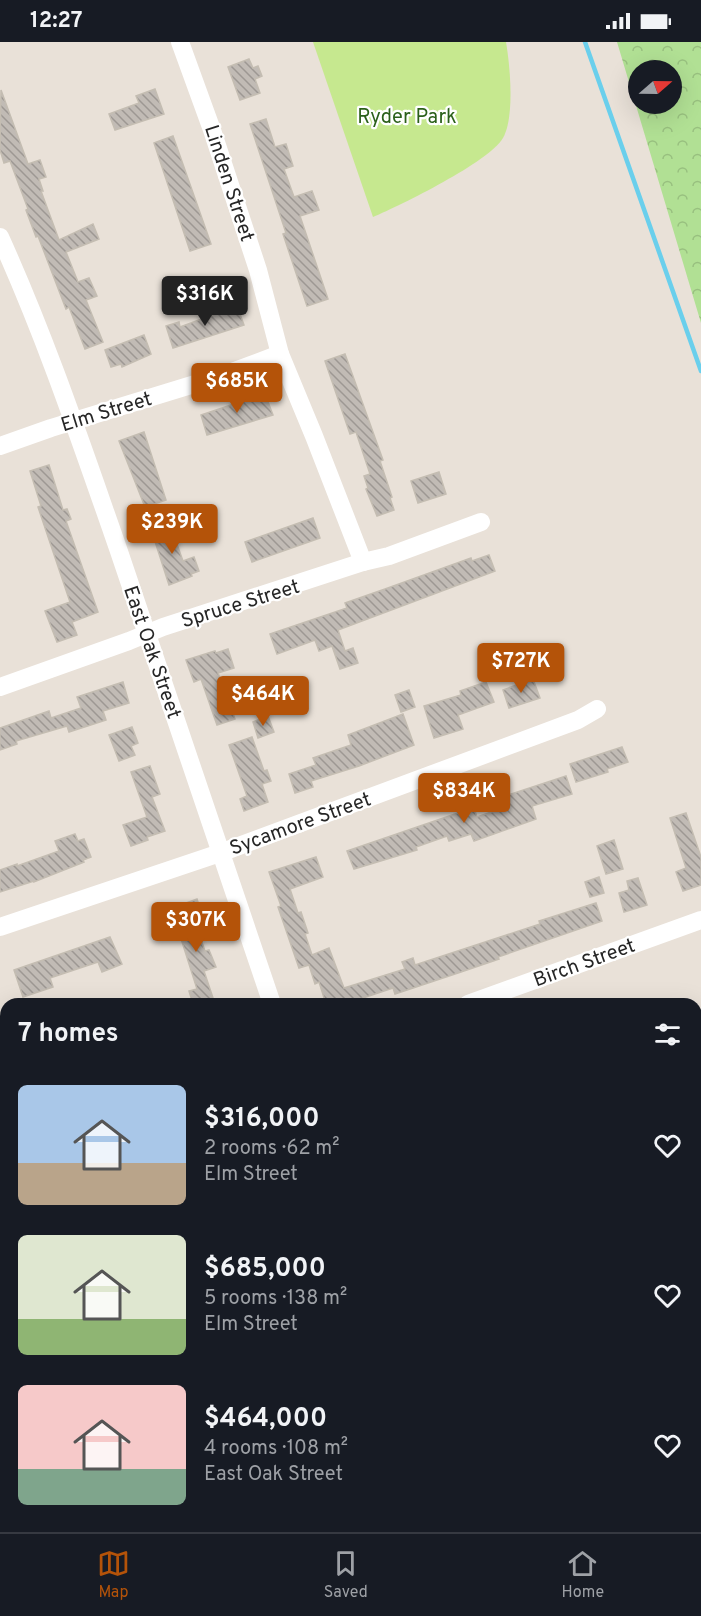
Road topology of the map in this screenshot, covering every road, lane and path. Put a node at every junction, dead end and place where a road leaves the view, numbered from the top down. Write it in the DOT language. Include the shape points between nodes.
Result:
graph roads {
  1 [pos="180,42"];
  2 [pos="0,237"];
  3 [pos="280,354"];
  4 [pos="73,421"];
  5 [pos="0,446"];
  6 [pos="481,522"];
  7 [pos="363,562"];
  8 [pos="147,633"];
  9 [pos="0,687"];
  10 [pos="597,709"];
  11 [pos="220,853"];
  12 [pos="701,920"];
  13 [pos="0,927"];
  14 [pos="270,998"];
  15 [pos="485,998"];
  1 -- 3 [label="street, Linden Street" via="258,270"];
  2 -- 4 [label="street, East Oak Street"];
  3 -- 4 [label="street, Elm Street"];
  3 -- 7 [label="street, Linden Street"];
  4 -- 5 [label="street, Elm Street"];
  4 -- 8 [label="street, East Oak Street"];
  6 -- 7 [label="street, Spruce Street"];
  7 -- 8 [label="street, Spruce Street"];
  8 -- 9 [label="street, Spruce Street"];
  8 -- 11 [label="street, East Oak Street"];
  10 -- 11 [label="street, Sycamore Street" via="578,720"];
  11 -- 13 [label="street, Sycamore Street"];
  11 -- 14 [label="street, East Oak Street"];
  12 -- 15 [label="street, Birch Street"];
}
